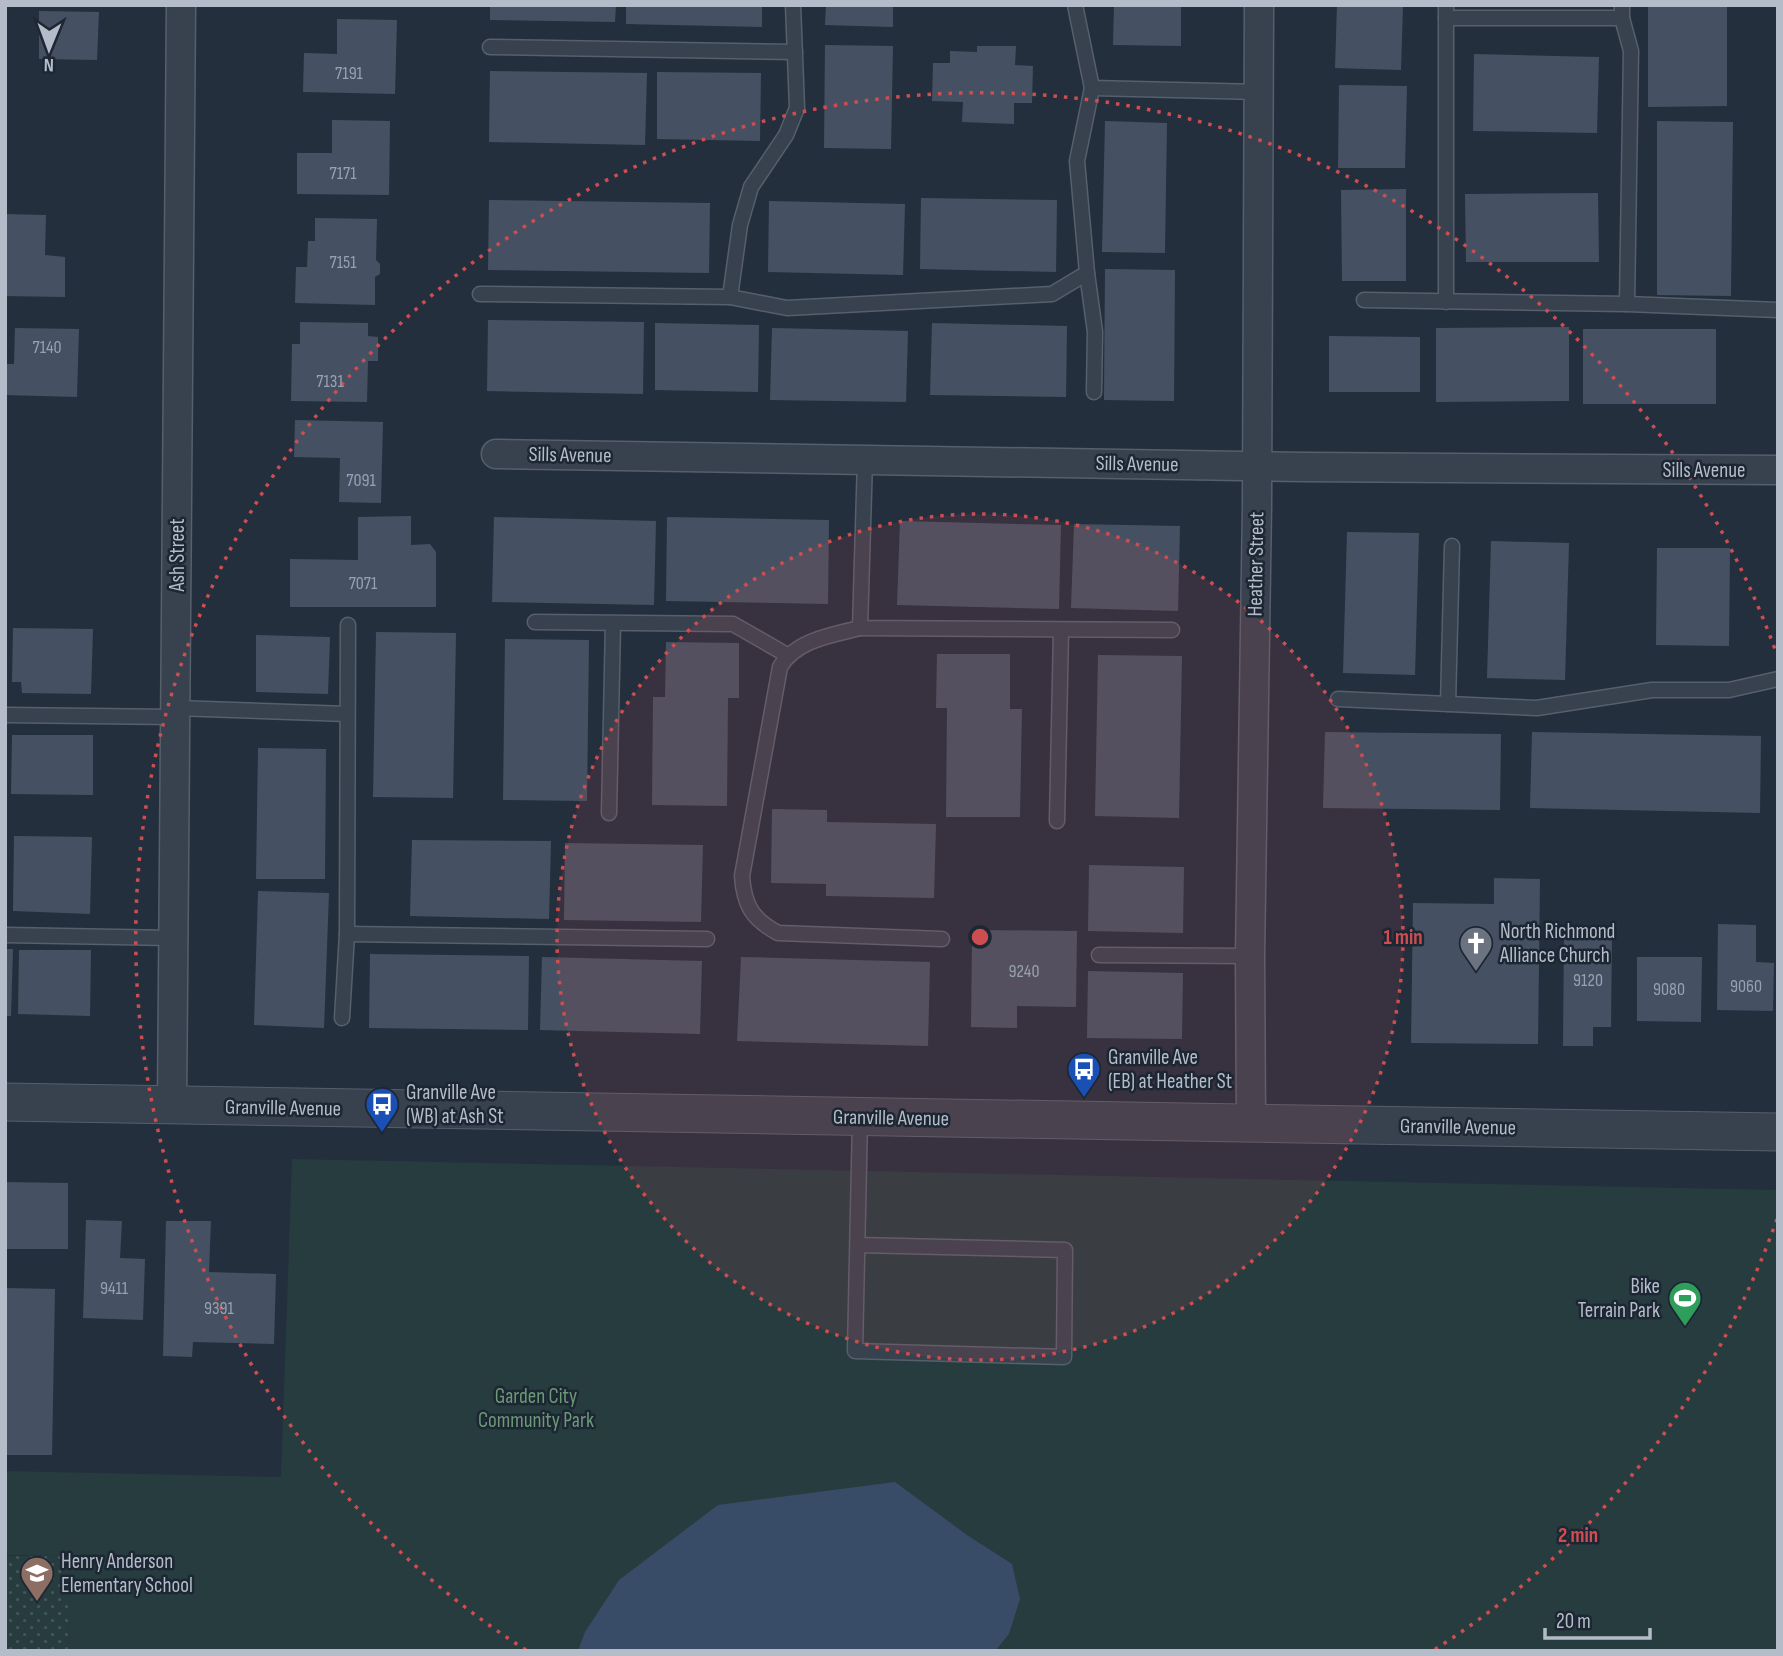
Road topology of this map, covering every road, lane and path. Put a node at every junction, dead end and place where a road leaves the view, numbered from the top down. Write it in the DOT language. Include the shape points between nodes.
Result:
graph roads {
  1 [pos="181,5"];
  2 [pos="793,5"];
  3 [pos="1075,5"];
  4 [pos="1259,5"];
  5 [pos="1446,12"];
  6 [pos="1622,12"];
  7 [pos="490,47"];
  8 [pos="795,52"];
  9 [pos="1092,88"];
  10 [pos="1259,92"];
  11 [pos="1087,273"];
  12 [pos="480,294"];
  13 [pos="730,297"];
  14 [pos="1364,300"];
  15 [pos="1446,302"];
  16 [pos="1627,304"];
  17 [pos="1778,310"];
  18 [pos="1094,392"];
  19 [pos="496,454"];
  20 [pos="865,459"];
  21 [pos="1256,466"];
  22 [pos="1778,470"];
  23 [pos="1452,546"];
  24 [pos="535,622"];
  25 [pos="613,623"];
  26 [pos="348,625"];
  27 [pos="860,628"];
  28 [pos="1172,630"];
  29 [pos="1061,631"];
  30 [pos="787,654"];
  31 [pos="1778,679"];
  32 [pos="1338,699"];
  33 [pos="1448,704"];
  34 [pos="175,713"];
  35 [pos="5,715"];
  36 [pos="347,715"];
  37 [pos="609,813"];
  38 [pos="1057,821"];
  39 [pos="347,934"];
  40 [pos="5,935"];
  41 [pos="173,938"];
  42 [pos="707,939"];
  43 [pos="942,939"];
  44 [pos="1099,955"];
  45 [pos="1250,956"];
  46 [pos="342,1017"];
  47 [pos="5,1102"];
  48 [pos="172,1106"];
  49 [pos="860,1117"];
  50 [pos="1251,1123"];
  51 [pos="1778,1132"];
  52 [pos="858,1245"];
  1 -- 34 [label="street, Ash Street"];
  2 -- 8 [label="lane"];
  3 -- 9 [label="lane"];
  4 -- 10 [label="street, Heather Street"];
  5 -- 6 [label="lane"];
  5 -- 15 [label="lane"];
  6 -- 16 [label="lane" via="1630,51"];
  7 -- 8 [label="lane"];
  8 -- 13 [label="lane" via="797,108 786,135 751,187 740,225"];
  9 -- 10 [label="lane"];
  9 -- 11 [label="lane" via="1077,162"];
  10 -- 21 [label="street, Heather Street"];
  11 -- 13 [label="lane" via="1052,294 787,308"];
  11 -- 18 [label="lane" via="1095,332"];
  12 -- 13 [label="lane"];
  14 -- 15 [label="lane"];
  15 -- 16 [label="lane"];
  16 -- 17 [label="lane"];
  19 -- 20 [label="street, Sills Avenue"];
  20 -- 21 [label="street, Sills Avenue"];
  20 -- 27 [label="lane"];
  21 -- 22 [label="street, Sills Avenue"];
  21 -- 45 [label="street, Heather Street"];
  23 -- 33 [label="lane"];
  24 -- 25 [label="lane"];
  25 -- 30 [label="lane" via="733,624"];
  25 -- 37 [label="lane"];
  26 -- 36 [label="lane"];
  27 -- 29 [label="lane"];
  27 -- 30 [label="lane" via="820,638"];
  28 -- 29 [label="lane"];
  29 -- 38 [label="lane"];
  30 -- 43 [label="lane" via="780,667 744,863 744,899 762,924 778,933"];
  31 -- 33 [label="lane" via="1729,690 1652,690 1537,708"];
  32 -- 33 [label="lane"];
  34 -- 35 [label="lane"];
  34 -- 36 [label="lane"];
  34 -- 41 [label="street, Ash Street"];
  36 -- 39 [label="lane"];
  39 -- 42 [label="lane"];
  39 -- 46 [label="lane"];
  40 -- 41 [label="lane"];
  41 -- 48 [label="street, Ash Street"];
  44 -- 45 [label="lane"];
  45 -- 50 [label="street, Heather Street"];
  47 -- 48 [label="street, Granville Avenue"];
  48 -- 49 [label="street, Granville Avenue"];
  49 -- 50 [label="street, Granville Avenue"];
  49 -- 52 [label="lane"];
  50 -- 51 [label="street, Granville Avenue"];
  52 -- 52 [label="lane" via="855,1351 1064,1357 1065,1250"];
}
